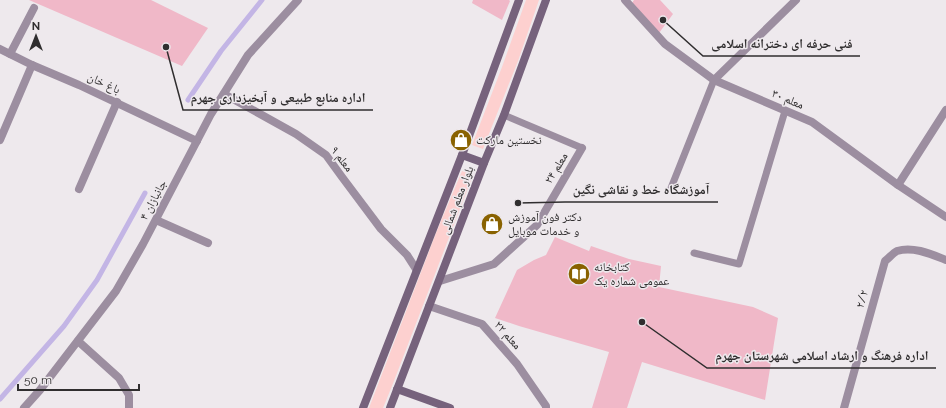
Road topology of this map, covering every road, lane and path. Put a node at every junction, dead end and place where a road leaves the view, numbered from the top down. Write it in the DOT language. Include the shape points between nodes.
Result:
graph roads {
  1 [pos="298,0"];
  2 [pos="519,0"];
  3 [pos="546,0"];
  4 [pos="625,0"];
  5 [pos="796,0"];
  6 [pos="34,8"];
  7 [pos="0,49"];
  8 [pos="10,54"];
  9 [pos="32,65"];
  10 [pos="714,80"];
  11 [pos="224,94"];
  12 [pos="117,102"];
  13 [pos="785,110"];
  14 [pos="946,110"];
  15 [pos="504,115"];
  16 [pos="0,140"];
  17 [pos="197,141"];
  18 [pos="582,148"];
  19 [pos="462,155"];
  20 [pos="484,163"];
  21 [pos="898,185"];
  22 [pos="671,188"];
  23 [pos="79,189"];
  24 [pos="946,217"];
  25 [pos="156,220"];
  26 [pos="208,243"];
  27 [pos="694,253"];
  28 [pos="946,260"];
  29 [pos="416,269"];
  30 [pos="440,281"];
  31 [pos="429,306"];
  32 [pos="78,341"];
  33 [pos="397,389"];
  34 [pos="24,408"];
  35 [pos="129,408"];
  36 [pos="363,408"];
  37 [pos="390,408"];
  38 [pos="450,408"];
  39 [pos="546,408"];
  40 [pos="844,408"];
  1 -- 11 [label="street, جانبازان ۴" via="248,55"];
  2 -- 19 [label="main road, بلوار معلم شمالی"];
  3 -- 15 [label="main road, بلوار معلم شمالی"];
  4 -- 10 [label="street, معلم ۳۰" via="666,44"];
  5 -- 10 [label="street"];
  6 -- 8 [label="street"];
  7 -- 8 [label="street, باغ خان"];
  8 -- 9 [label="street, باغ خان"];
  9 -- 12 [label="street, باغ خان"];
  9 -- 16 [label="street"];
  10 -- 13 [label="street, معلم ۳۰"];
  10 -- 22 [label="lane"];
  11 -- 17 [label="street, جانبازان ۴"];
  11 -- 29 [label="street, معلم ۹" via="296,134 326,155 381,229 407,255"];
  12 -- 17 [label="street, باغ خان"];
  12 -- 23 [label="street"];
  13 -- 21 [label="street, معلم ۳۰" via="812,122"];
  13 -- 27 [label="lane" via="739,264"];
  14 -- 21 [label="street"];
  15 -- 18 [label="lane"];
  15 -- 20 [label="main road, بلوار معلم شمالی"];
  17 -- 25 [label="street, جانبازان ۴"];
  18 -- 30 [label="street, معلم ۲۴" via="536,225 494,264"];
  19 -- 20 [label="main road"];
  19 -- 29 [label="main road, بلوار معلم شمالی"];
  20 -- 30 [label="main road, بلوار معلم شمالی"];
  21 -- 24 [label="street, معلم ۳۰"];
  25 -- 26 [label="street"];
  25 -- 32 [label="street, جانبازان ۴" via="116,291"];
  28 -- 40 [label="street, ۲/۲" via="909,249 896,251 885,261"];
  29 -- 36 [label="main road, بلوار معلم شمالی"];
  30 -- 31 [label="main road, بلوار معلم شمالی"];
  31 -- 33 [label="main road, بلوار معلم شمالی"];
  31 -- 39 [label="street, معلم ۲۲" via="482,324 517,364"];
  32 -- 34 [label="street, جانبازان ۴"];
  32 -- 35 [label="street" via="119,378 129,395"];
  33 -- 37 [label="main road, بلوار معلم شمالی"];
  33 -- 38 [label="main road"];
}
